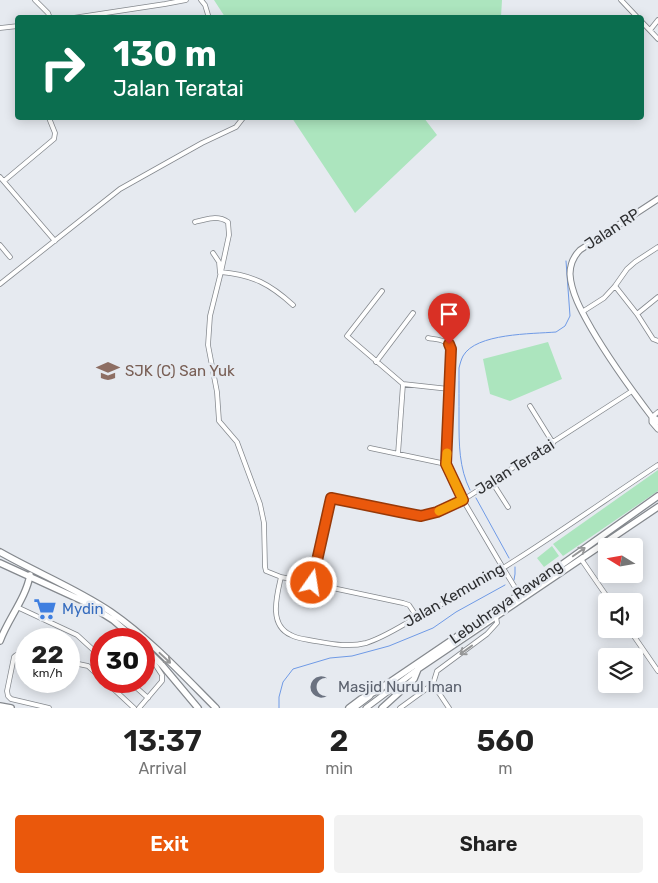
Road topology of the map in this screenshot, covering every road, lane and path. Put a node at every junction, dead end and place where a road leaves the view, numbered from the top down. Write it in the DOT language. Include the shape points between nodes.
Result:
graph roads {
  1 [pos="35,0"];
  2 [pos="186,0"];
  3 [pos="201,0"];
  4 [pos="621,0"];
  5 [pos="49,15"];
  6 [pos="93,15"];
  7 [pos="208,15"];
  8 [pos="635,15"];
  9 [pos="658,20"];
  10 [pos="644,24"];
  11 [pos="0,28"];
  12 [pos="15,28"];
  13 [pos="650,30"];
  14 [pos="658,39"];
  15 [pos="50,120"];
  16 [pos="241,120"];
  17 [pos="0,177"];
  18 [pos="4,181"];
  19 [pos="658,199"];
  20 [pos="195,222"];
  21 [pos="55,241"];
  22 [pos="0,245"];
  23 [pos="658,247"];
  24 [pos="213,253"];
  25 [pos="10,257"];
  26 [pos="221,274"];
  27 [pos="0,284"];
  28 [pos="615,286"];
  29 [pos="382,291"];
  30 [pos="658,297"];
  31 [pos="293,305"];
  32 [pos="582,312"];
  33 [pos="413,314"];
  34 [pos="637,314"];
  35 [pos="428,338"];
  36 [pos="658,341"];
  37 [pos="376,362"];
  38 [pos="403,384"];
  39 [pos="449,389"];
  40 [pos="632,391"];
  41 [pos="530,406"];
  42 [pos="658,412"];
  43 [pos="652,417"];
  44 [pos="658,422"];
  45 [pos="658,429"];
  46 [pos="554,443"];
  47 [pos="370,448"];
  48 [pos="398,454"];
  49 [pos="446,464"];
  50 [pos="658,465"];
  51 [pos="492,482"];
  52 [pos="658,496"];
  53 [pos="463,500"];
  54 [pos="508,507"];
  55 [pos="658,507"];
  56 [pos="0,552"];
  57 [pos="581,559"];
  58 [pos="0,563"];
  59 [pos="20,563"];
  60 [pos="503,568"];
  61 [pos="30,577"];
  62 [pos="281,577"];
  63 [pos="312,583"];
  64 [pos="604,593"];
  65 [pos="519,594"];
  66 [pos="22,596"];
  67 [pos="90,606"];
  68 [pos="17,607"];
  69 [pos="496,616"];
  70 [pos="417,617"];
  71 [pos="122,628"];
  72 [pos="1,637"];
  73 [pos="636,638"];
  74 [pos="90,647"];
  75 [pos="15,656"];
  76 [pos="155,658"];
  77 [pos="155,665"];
  78 [pos="656,665"];
  79 [pos="418,669"];
  80 [pos="658,671"];
  81 [pos="433,684"];
  82 [pos="155,690"];
  83 [pos="378,690"];
  84 [pos="118,693"];
  85 [pos="142,693"];
  86 [pos="152,693"];
  87 [pos="148,698"];
  88 [pos="0,706"];
  89 [pos="11,708"];
  90 [pos="49,708"];
  91 [pos="134,708"];
  92 [pos="139,708"];
  93 [pos="198,708"];
  94 [pos="216,708"];
  95 [pos="349,708"];
  96 [pos="354,708"];
  97 [pos="366,708"];
  98 [pos="382,708"];
  99 [pos="400,708"];
  100 [pos="449,708"];
  1 -- 5 [label="street"];
  2 -- 6 [label="street"];
  3 -- 7 [label="street"];
  4 -- 8 [label="street"];
  9 -- 13 [label="street"];
  10 -- 13 [label="street"];
  11 -- 12 [label="street"];
  13 -- 14 [label="street"];
  15 -- 18 [label="street" via="54,139"];
  16 -- 21 [label="street" via="236,127 120,189"];
  17 -- 18 [label="street"];
  18 -- 21 [label="street"];
  19 -- 32 [label="street, Jalan RP" via="574,256 571,282"];
  20 -- 26 [label="street" via="212,218 228,222 229,235"];
  21 -- 27 [label="street"];
  22 -- 25 [label="street"];
  23 -- 28 [label="street" via="635,262"];
  24 -- 26 [label="street"];
  26 -- 31 [label="street" via="232,273 263,282"];
  26 -- 62 [label="street" via="210,316 208,345 219,421 237,442 260,504 266,571"];
  28 -- 32 [label="street" via="604,298"];
  28 -- 34 [label="street"];
  29 -- 37 [label="street" via="347,336"];
  30 -- 34 [label="street"];
  32 -- 40 [label="street"];
  33 -- 37 [label="street"];
  34 -- 36 [label="street" via="653,339"];
  35 -- 39 [label="street" via="449,344"];
  37 -- 38 [label="street"];
  38 -- 39 [label="street"];
  38 -- 48 [label="street"];
  39 -- 49 [label="street"];
  40 -- 43 [label="street"];
  40 -- 46 [label="street, Jalan Teratai"];
  41 -- 46 [label="street"];
  42 -- 43 [label="street"];
  43 -- 44 [label="street"];
  43 -- 45 [label="street"];
  46 -- 51 [label="street, Jalan Teratai"];
  47 -- 48 [label="street"];
  48 -- 49 [label="street"];
  49 -- 53 [label="street"];
  50 -- 60 [label="street, Jalan Kemuning"];
  51 -- 53 [label="street, Jalan Teratai"];
  51 -- 54 [label="street"];
  65 -- 52 [label="main road, Lebuhraya Rawang, one-way"];
  53 -- 60 [label="street"];
  53 -- 63 [label="street, Jalan Teratai" via="421,516 331,498"];
  55 -- 57 [label="main road, Lebuhraya Rawang"];
  56 -- 59 [label="main road"];
  57 -- 64 [label="street"];
  57 -- 69 [label="main road, Lebuhraya Rawang"];
  58 -- 61 [label="main road"];
  59 -- 61 [label="main road" via="30,572"];
  59 -- 94 [label="main road, one-way" via="100,605 126,623"];
  60 -- 65 [label="street"];
  60 -- 70 [label="street, Jalan Kemuning"];
  61 -- 66 [label="main road"];
  61 -- 67 [label="main road"];
  62 -- 63 [label="street"];
  62 -- 70 [label="street, Jalan Kemuning" via="277,618 280,627 300,638 338,645 366,643"];
  63 -- 70 [label="street" via="403,603"];
  65 -- 83 [label="main road, Lebuhraya Rawang"];
  66 -- 67 [label="main road" via="29,586 36,584"];
  66 -- 68 [label="main road"];
  67 -- 71 [label="main road"];
  68 -- 72 [label="main road"];
  68 -- 74 [label="street" via="77,635"];
  69 -- 79 [label="main road, Lebuhraya Rawang"];
  69 -- 81 [label="street, one-way" via="497,623 487,634 437,672"];
  73 -- 78 [label="street"];
  75 -- 90 [label="street" via="8,696"];
  76 -- 93 [label="main road"];
  77 -- 82 [label="street" via="162,681"];
  78 -- 80 [label="street"];
  79 -- 97 [label="street, Lebuhraya Rawang"];
  79 -- 98 [label="main road" via="414,679"];
  81 -- 99 [label="street"];
  81 -- 100 [label="street"];
  83 -- 95 [label="main road"];
  83 -- 96 [label="street, Lebuhraya Rawang"];
  84 -- 91 [label="street"];
  85 -- 87 [label="street"];
  86 -- 87 [label="street"];
  87 -- 92 [label="street"];
  88 -- 89 [label="main road"];
}
